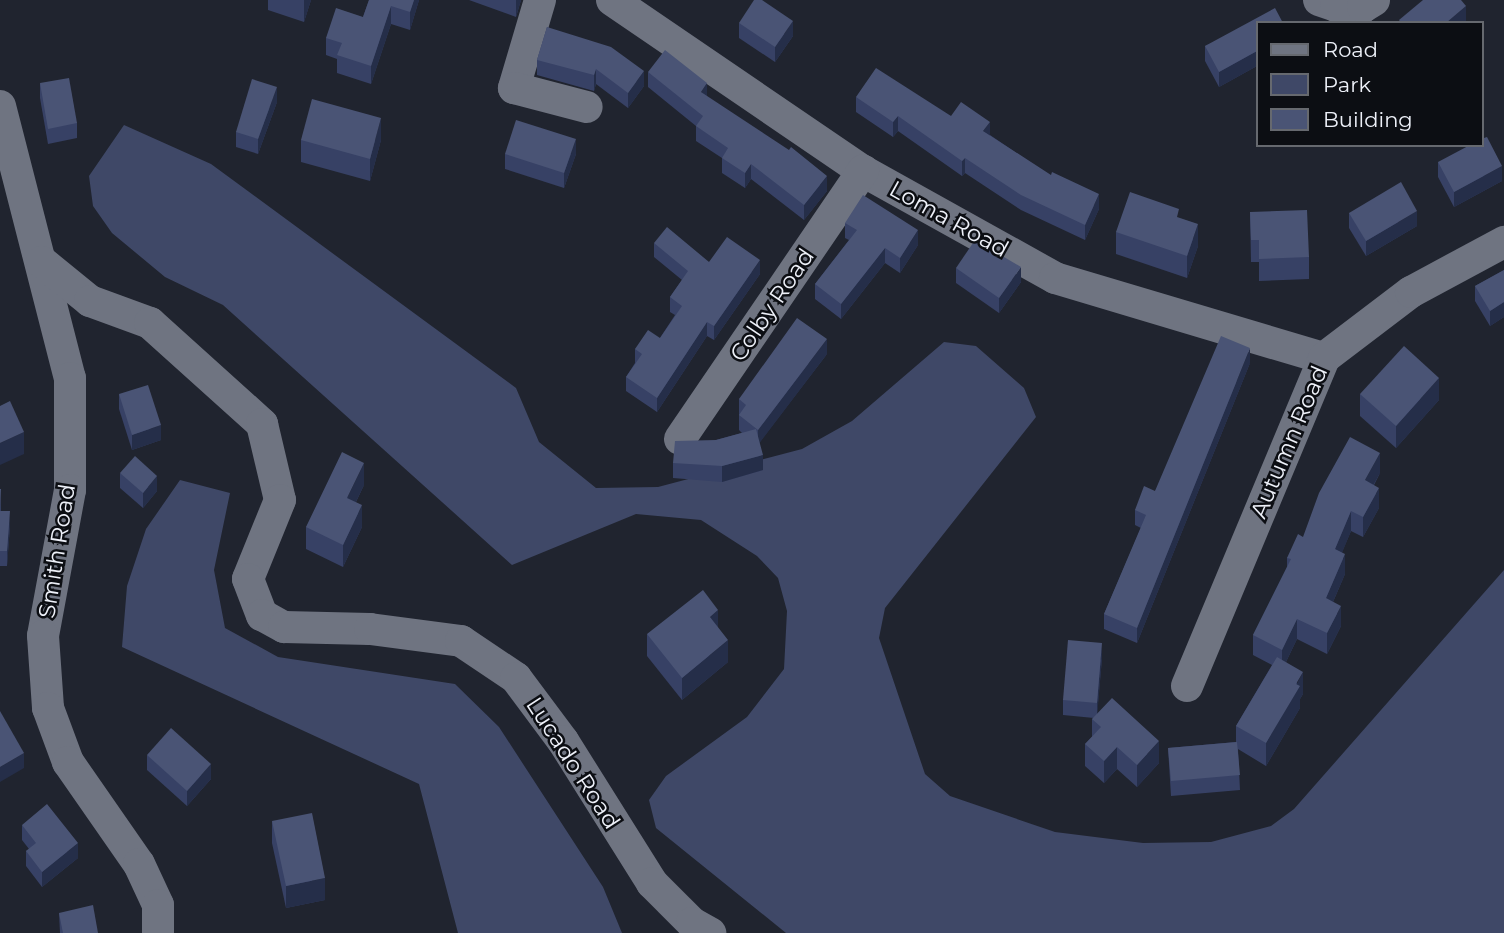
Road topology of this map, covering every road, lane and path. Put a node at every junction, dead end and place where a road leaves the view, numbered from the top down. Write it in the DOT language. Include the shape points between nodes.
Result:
graph roads {
  1 [pos="540,0"];
  2 [pos="612,0"];
  3 [pos="1319,0"];
  4 [pos="1374,0"];
  5 [pos="0,106"];
  6 [pos="587,107"];
  7 [pos="5,150"];
  8 [pos="863,171"];
  9 [pos="1504,242"];
  10 [pos="42,262"];
  11 [pos="1324,358"];
  12 [pos="680,439"];
  13 [pos="1187,686"];
  14 [pos="701,930"];
  15 [pos="158,933"];
  1 -- 6 [label="street" via="514,88"];
  2 -- 8 [label="street, Loma Road"];
  3 -- 4 [label="street" via="1363,7"];
  5 -- 7 [label="street, Smith Road"];
  7 -- 10 [label="street, Smith Road"];
  8 -- 11 [label="street, Loma Road" via="1055,278"];
  8 -- 12 [label="street, Colby Road"];
  9 -- 11 [label="street, Autumn Road" via="1411,292"];
  10 -- 14 [label="street, Lucado Road" via="90,301 150,323 262,424 280,500 248,579 262,615 284,627 370,628 461,641 516,678 563,741 652,883"];
  10 -- 15 [label="street, Smith Road" via="70,378 70,489 43,636 48,708 68,762 139,864 158,905"];
  11 -- 13 [label="street, Autumn Road"];
}
